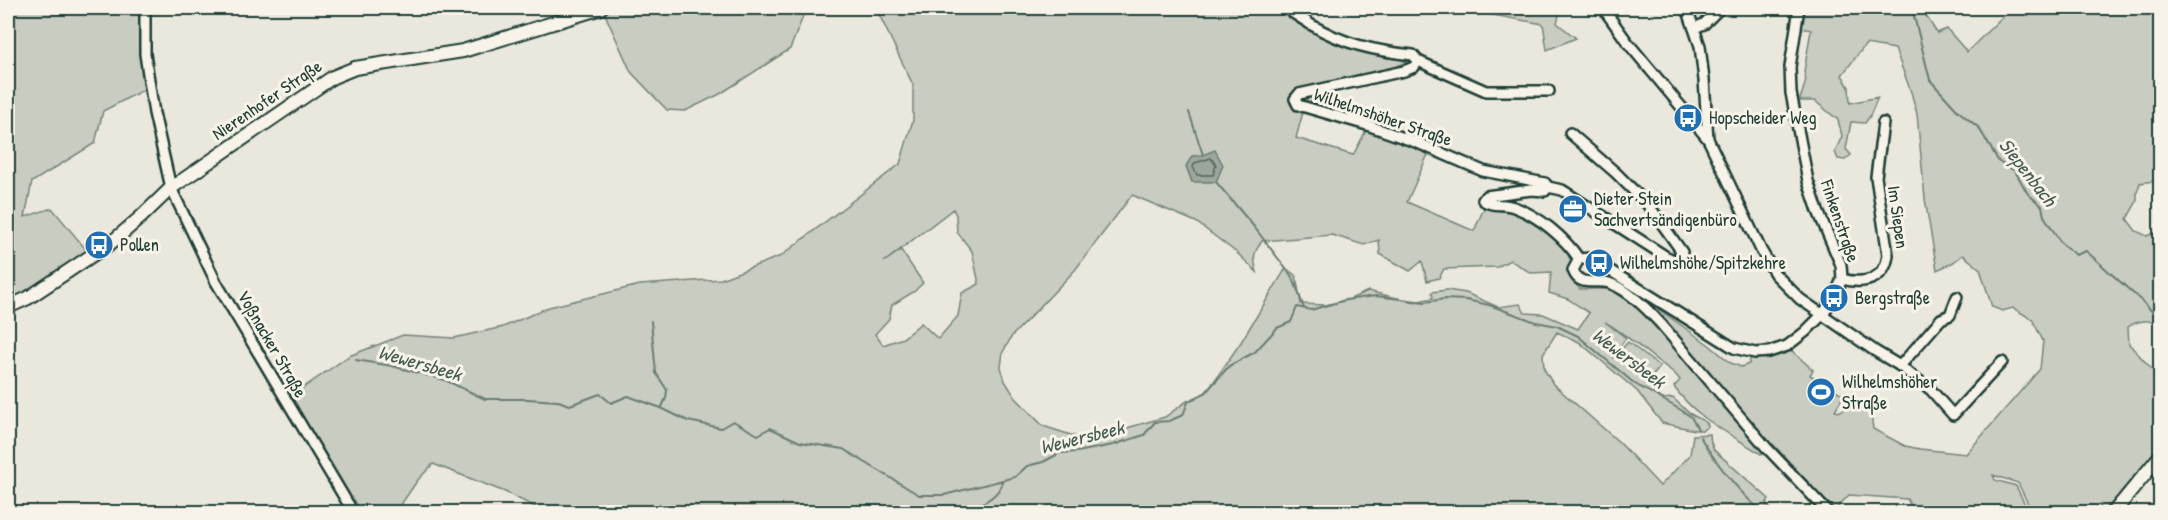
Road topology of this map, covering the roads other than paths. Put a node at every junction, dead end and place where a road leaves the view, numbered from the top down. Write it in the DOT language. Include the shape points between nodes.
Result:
graph roads {
  1 [pos="145,8"];
  2 [pos="600,8"];
  3 [pos="1287,8"];
  4 [pos="1603,8"];
  5 [pos="1687,8"];
  6 [pos="1720,8"];
  7 [pos="1799,8"];
  8 [pos="1694,28"];
  9 [pos="1418,61"];
  10 [pos="1550,91"];
  11 [pos="1883,123"];
  12 [pos="1570,134"];
  13 [pos="1708,140"];
  14 [pos="1548,187"];
  15 [pos="171,188"];
  16 [pos="1579,259"];
  17 [pos="1842,279"];
  18 [pos="1958,297"];
  19 [pos="8,307"];
  20 [pos="1822,315"];
  21 [pos="2002,362"];
  22 [pos="1900,366"];
  23 [pos="2160,456"];
  24 [pos="353,513"];
  25 [pos="1828,513"];
  26 [pos="2114,513"];
  1 -- 15 [label="street" via="154,113"];
  2 -- 15 [label="street, Nierenhofer Straße" via="463,51 343,72"];
  3 -- 9 [label="street" via="1348,44 1413,55"];
  4 -- 13 [label="street"];
  5 -- 8 [label="street"];
  6 -- 8 [label="street"];
  7 -- 17 [label="street, Finkenstraße" via="1790,67 1791,93 1808,181 1841,265"];
  8 -- 13 [label="street" via="1700,46"];
  9 -- 10 [label="street" via="1486,91"];
  9 -- 14 [label="street, Wilhelmshöher Straße" via="1404,71 1299,94 1295,99 1298,105 1410,140 1483,171 1545,183"];
  11 -- 17 [label="street, Im Siepen" via="1876,177 1887,265 1873,279"];
  12 -- 14 [label="street" via="1650,207 1682,252 1680,258 1676,261 1665,256 1562,190"];
  13 -- 20 [label="street" via="1775,274"];
  14 -- 16 [label="street" via="1545,191 1486,196 1483,200 1513,206 1537,219 1568,244"];
  15 -- 19 [label="street, Nierenhofer Straße" via="112,242"];
  15 -- 24 [label="street, Voßnacker Straße" via="221,291"];
  16 -- 20 [label="street, Finkenstraße" via="1590,258 1734,348 1755,353 1787,346"];
  16 -- 25 [label="street" via="1574,270 1578,279 1610,284 1643,306"];
  17 -- 20 [label="street, Finkenstraße"];
  18 -- 22 [label="street" via="1950,315 1941,319"];
  20 -- 22 [label="street"];
  21 -- 22 [label="street" via="1953,415 1931,390"];
  23 -- 26 [label="street"];
}
